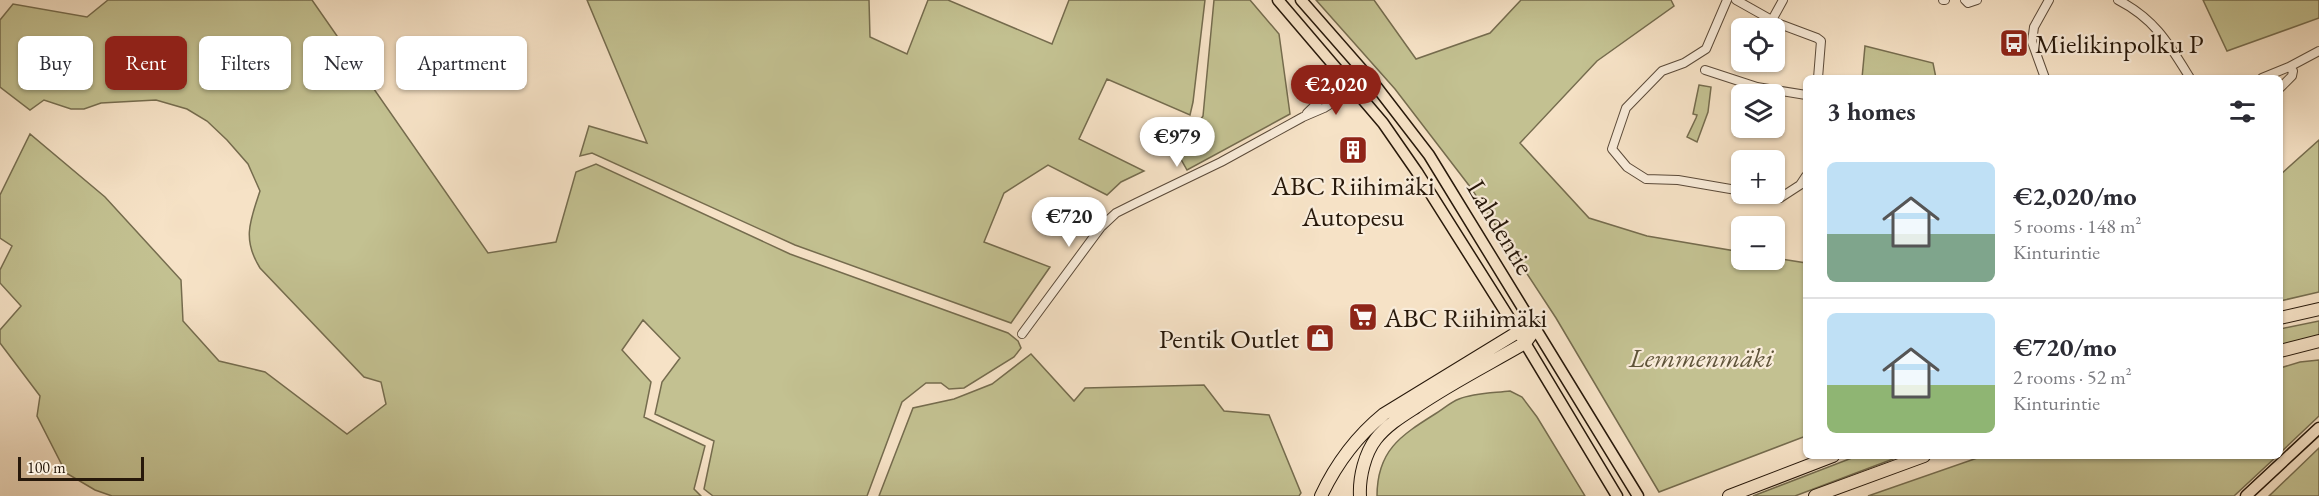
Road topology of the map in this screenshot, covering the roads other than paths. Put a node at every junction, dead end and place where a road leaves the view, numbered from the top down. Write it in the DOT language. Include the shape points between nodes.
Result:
graph roads {
  1 [pos="1278,0"];
  2 [pos="1301,0"];
  3 [pos="1727,0"];
  4 [pos="1736,0"];
  5 [pos="1783,0"];
  6 [pos="1965,0"];
  7 [pos="1977,0"];
  8 [pos="2049,0"];
  9 [pos="2118,0"];
  10 [pos="1768,18"];
  11 [pos="1773,18"];
  12 [pos="1785,25"];
  13 [pos="2319,51"];
  14 [pos="2289,67"];
  15 [pos="1363,70"];
  16 [pos="1705,70"];
  17 [pos="1818,75"];
  18 [pos="2044,75"];
  19 [pos="2188,75"];
  20 [pos="2269,75"];
  21 [pos="1344,77"];
  22 [pos="2283,85"];
  23 [pos="1354,89"];
  24 [pos="1803,95"];
  25 [pos="1303,117"];
  26 [pos="1803,180"];
  27 [pos="1731,189"];
  28 [pos="1785,194"];
  29 [pos="2319,309"];
  30 [pos="2283,317"];
  31 [pos="1536,328"];
  32 [pos="1518,332"];
  33 [pos="1022,334"];
  34 [pos="2319,341"];
  35 [pos="1525,343"];
  36 [pos="2283,350"];
  37 [pos="2319,428"];
  38 [pos="1825,459"];
  39 [pos="1916,459"];
  40 [pos="1321,496"];
  41 [pos="1360,496"];
  42 [pos="1617,496"];
  43 [pos="1638,496"];
  44 [pos="1729,496"];
  45 [pos="1815,496"];
  46 [pos="2246,496"];
  1 -- 21 [label="main road, Lahdentie"];
  2 -- 15 [label="main road, Lahdentie"];
  3 -- 27 [label="street" via="1706,49 1662,71 1626,108 1612,149 1627,167 1646,179"];
  4 -- 10 [label="street"];
  5 -- 11 [label="street"];
  6 -- 7 [label="street"];
  8 -- 18 [label="street" via="2034,27 2032,42"];
  9 -- 19 [label="street" via="2162,33"];
  12 -- 17 [label="street" via="1821,41"];
  13 -- 14 [label="street"];
  14 -- 20 [label="street"];
  14 -- 22 [label="street" via="2292,76"];
  15 -- 21 [label="street"];
  15 -- 23 [label="street"];
  15 -- 31 [label="main road, Lahdentie" via="1450,186"];
  16 -- 24 [label="street" via="1757,87"];
  21 -- 23 [label="main road, Lahdentie"];
  21 -- 25 [label="street"];
  23 -- 25 [label="street"];
  23 -- 32 [label="main road, Lahdentie" via="1417,172"];
  25 -- 33 [label="street" via="1116,213 1101,227"];
  26 -- 28 [label="street"];
  29 -- 30 [label="highway"];
  31 -- 32 [label="highway"];
  31 -- 35 [label="highway"];
  31 -- 43 [label="main road, Lahdentie"];
  32 -- 35 [label="main road, Lahdentie"];
  32 -- 40 [label="highway" via="1412,395 1372,424 1348,450"];
  34 -- 36 [label="highway"];
  35 -- 41 [label="highway" via="1430,398 1386,429 1368,453"];
  35 -- 42 [label="main road"];
  37 -- 46 [label="main road"];
  38 -- 44 [label="highway"];
  39 -- 45 [label="highway"];
}
